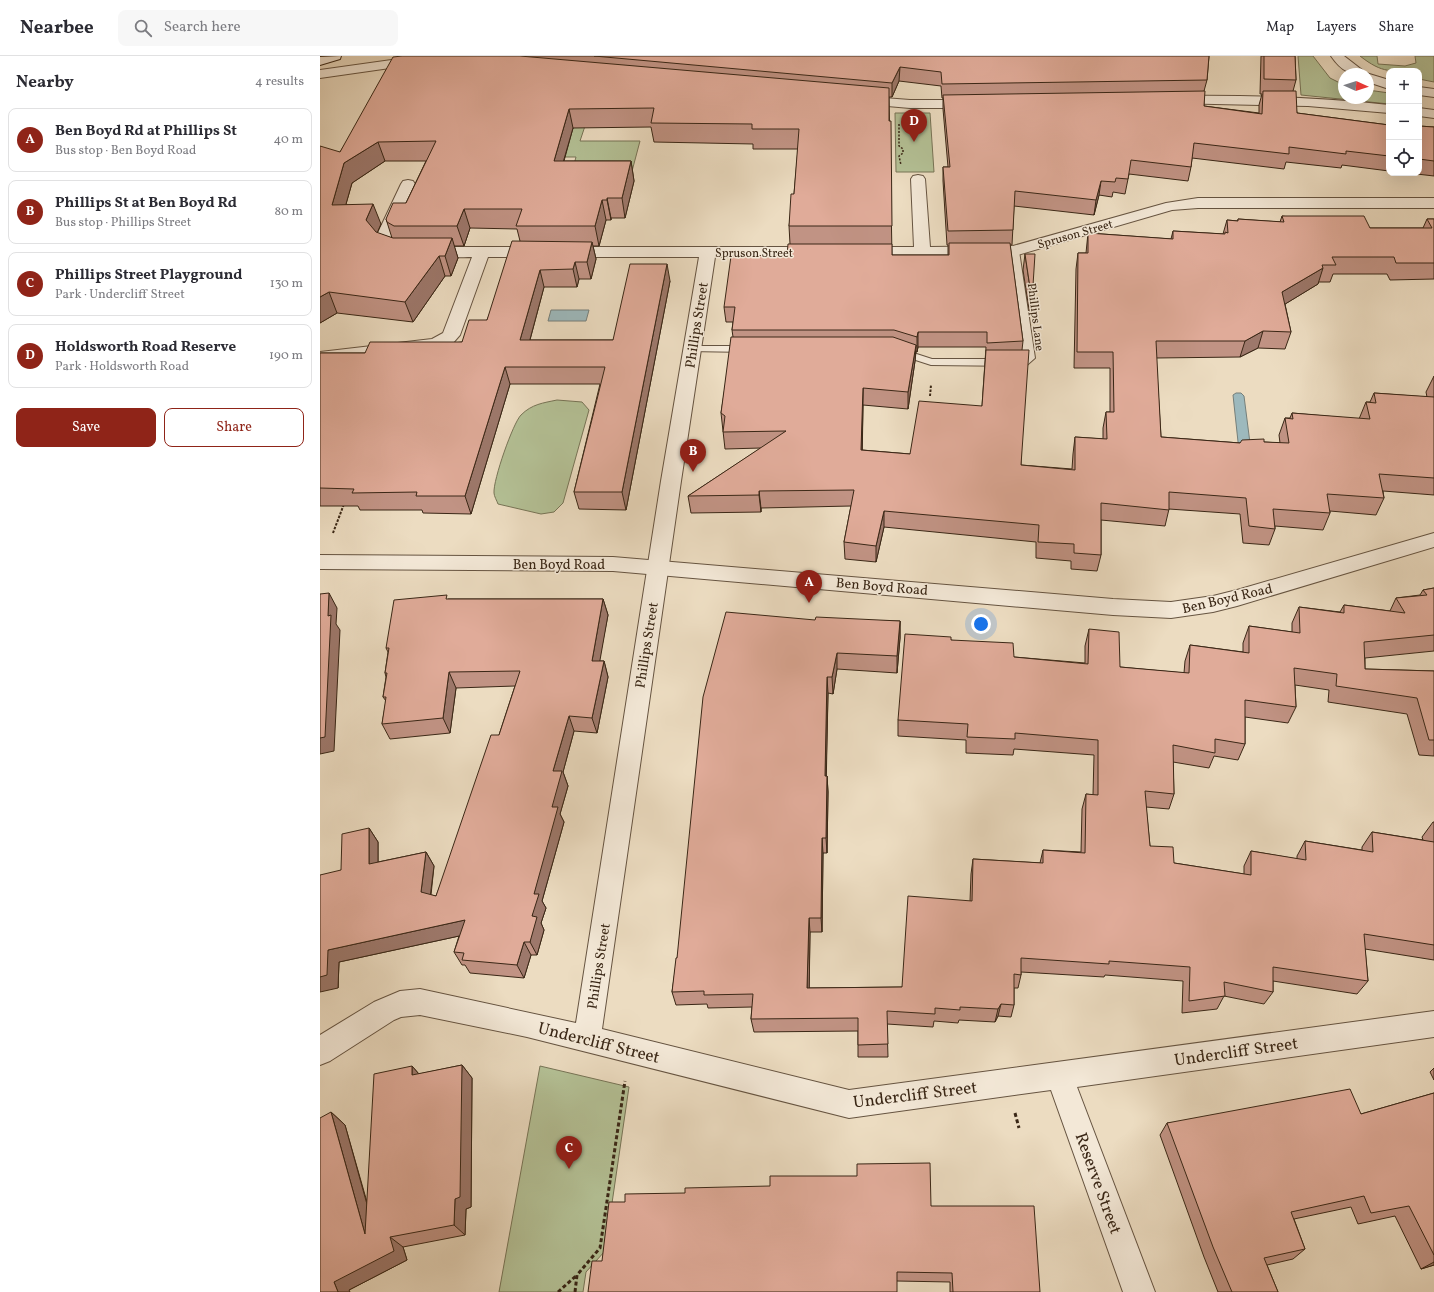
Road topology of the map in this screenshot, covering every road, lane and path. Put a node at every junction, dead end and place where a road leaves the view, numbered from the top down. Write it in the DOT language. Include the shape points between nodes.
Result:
graph roads {
  1 [pos="336,56"];
  2 [pos="1337,56"];
  3 [pos="320,61"];
  4 [pos="429,61"];
  5 [pos="1350,68"];
  6 [pos="320,74"];
  7 [pos="1374,79"];
  8 [pos="1386,84"];
  9 [pos="1422,91"];
  10 [pos="1434,93"];
  11 [pos="845,98"];
  12 [pos="1164,100"];
  13 [pos="987,103"];
  14 [pos="1386,109"];
  15 [pos="1422,112"];
  16 [pos="1434,114"];
  17 [pos="918,179"];
  18 [pos="408,184"];
  19 [pos="1434,203"];
  20 [pos="1014,251"];
  21 [pos="482,252"];
  22 [pos="835,252"];
  23 [pos="850,252"];
  24 [pos="922,252"];
  25 [pos="708,253"];
  26 [pos="692,349"];
  27 [pos="762,349"];
  28 [pos="886,349"];
  29 [pos="320,357"];
  30 [pos="931,385"];
  31 [pos="930,396"];
  32 [pos="344,504"];
  33 [pos="332,533"];
  34 [pos="1434,540"];
  35 [pos="320,562"];
  36 [pos="659,567"];
  37 [pos="1434,1024"];
  38 [pos="586,1038"];
  39 [pos="320,1051"];
  40 [pos="1059,1075"];
  41 [pos="625,1080"];
  42 [pos="1014,1108"];
  43 [pos="1019,1128"];
  44 [pos="577,1275"];
  45 [pos="558,1292"];
  46 [pos="575,1292"];
  47 [pos="1139,1292"];
  1 -- 3 [label="street"];
  2 -- 5 [label="street"];
  4 -- 6 [label="street" via="404,61"];
  7 -- 8 [label="street"];
  9 -- 10 [label="street"];
  11 -- 13 [label="street" via="910,104"];
  12 -- 14 [label="street" via="1303,100"];
  15 -- 16 [label="street"];
  17 -- 24 [label="street"];
  18 -- 21 [label="street, Spruson Street" via="383,239 385,245 401,252"];
  19 -- 20 [label="street, Spruson Street" via="1198,202 1171,206"];
  20 -- 24 [label="street, Spruson Street"];
  20 -- 28 [label="lane, Phillips Lane" via="1029,358 1023,363 931,362 894,349"];
  21 -- 25 [label="street, Spruson Street"];
  21 -- 29 [label="street" via="451,335 447,339 434,344"];
  22 -- 25 [label="street, Spruson Street"];
  23 -- 24 [label="street, Spruson Street"];
  25 -- 26 [label="street, Phillips Street"];
  26 -- 27 [label="lane"];
  26 -- 36 [label="street, Phillips Street"];
  30 -- 31 [label="path"];
  32 -- 33 [label="path"];
  34 -- 36 [label="street, Ben Boyd Road" via="1237,598 1171,610"];
  35 -- 36 [label="street, Ben Boyd Road" via="613,564"];
  36 -- 38 [label="street, Phillips Street"];
  37 -- 40 [label="street, Undercliff Street"];
  38 -- 39 [label="street, Undercliff Street" via="420,1002 400,1004 384,1011"];
  38 -- 40 [label="street, Undercliff Street" via="849,1104"];
  40 -- 47 [label="street, Reserve Street"];
  41 -- 44 [label="path" via="600,1248"];
  42 -- 43 [label="path"];
  44 -- 45 [label="path"];
  44 -- 46 [label="path"];
}
